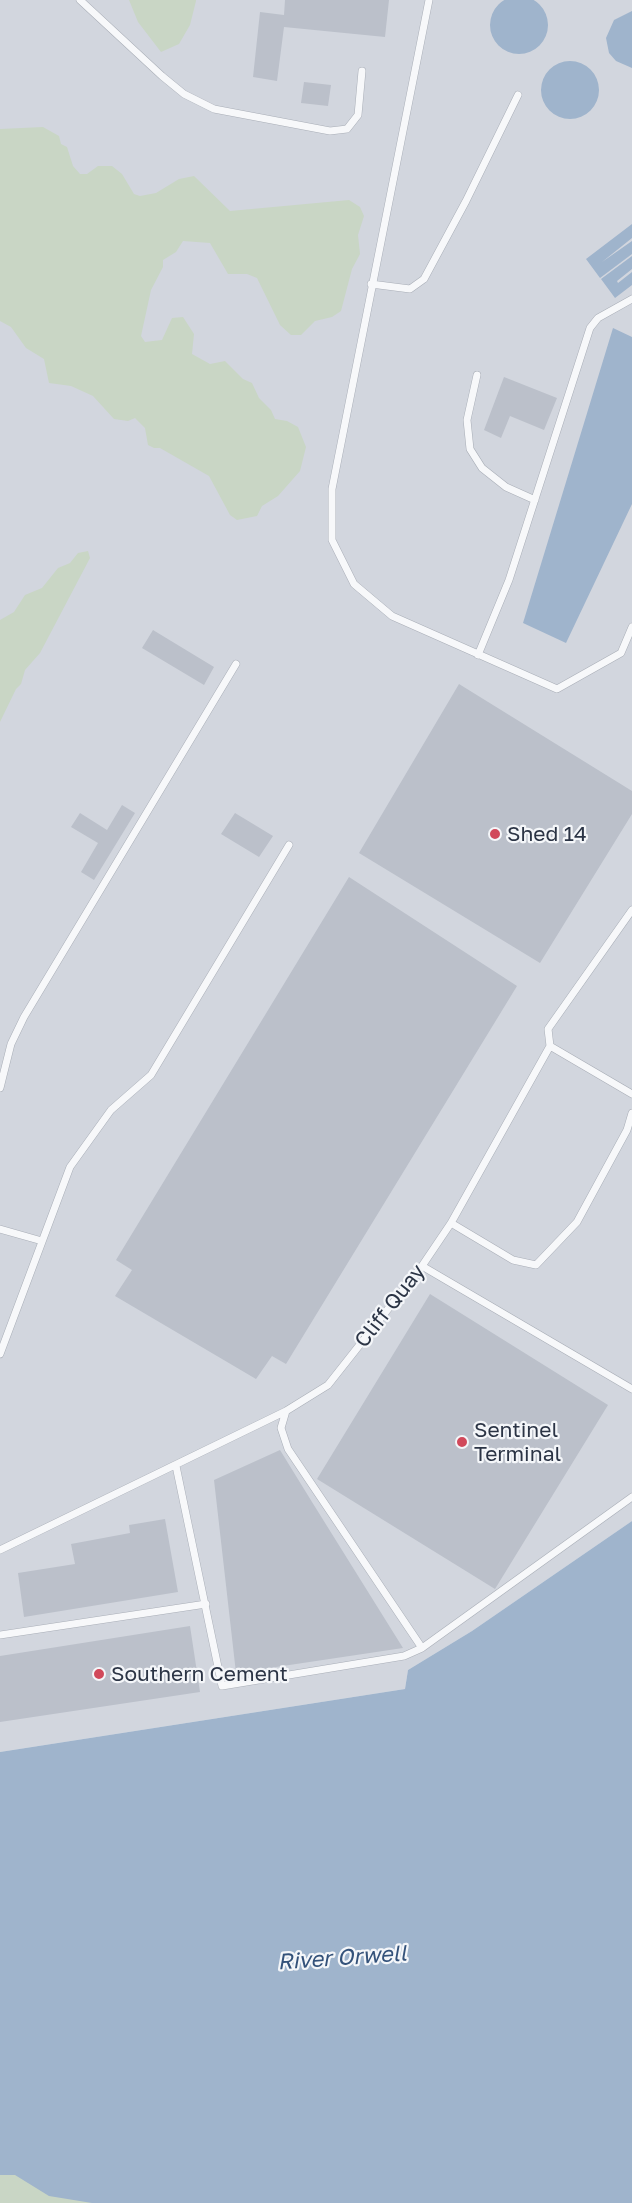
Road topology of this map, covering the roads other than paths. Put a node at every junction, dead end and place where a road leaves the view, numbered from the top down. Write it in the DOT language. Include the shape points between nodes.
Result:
graph roads {
  1 [pos="80,0"];
  2 [pos="429,0"];
  3 [pos="362,71"];
  4 [pos="518,95"];
  5 [pos="371,284"];
  6 [pos="632,299"];
  7 [pos="477,375"];
  8 [pos="536,500"];
  9 [pos="632,627"];
  10 [pos="629,642"];
  11 [pos="478,655"];
  12 [pos="236,664"];
  13 [pos="289,844"];
  14 [pos="632,910"];
  15 [pos="550,1046"];
  16 [pos="0,1088"];
  17 [pos="632,1094"];
  18 [pos="632,1113"];
  19 [pos="451,1223"];
  20 [pos="0,1229"];
  21 [pos="42,1241"];
  22 [pos="422,1266"];
  23 [pos="0,1354"];
  24 [pos="632,1389"];
  25 [pos="286,1411"];
  26 [pos="176,1466"];
  27 [pos="632,1497"];
  28 [pos="0,1550"];
  29 [pos="206,1604"];
  30 [pos="0,1635"];
  31 [pos="422,1648"];
  1 -- 3 [label="lane" via="184,94 214,109 330,131 347,129 358,115"];
  2 -- 5 [label="lane"];
  4 -- 5 [label="lane" via="424,279 410,289"];
  5 -- 11 [label="lane" via="332,489 332,540 354,584 392,616"];
  6 -- 8 [label="lane" via="598,318 590,328"];
  7 -- 8 [label="lane" via="467,420 470,448 482,468 506,487"];
  8 -- 11 [label="lane"];
  9 -- 10 [label="lane"];
  10 -- 11 [label="lane" via="621,653 556,689"];
  12 -- 16 [label="lane" via="24,1017 11,1044"];
  13 -- 21 [label="lane" via="151,1075 111,1110 70,1167"];
  14 -- 15 [label="lane, Cliff Quay" via="548,1029"];
  15 -- 17 [label="lane"];
  15 -- 19 [label="lane, Cliff Quay"];
  18 -- 19 [label="lane" via="627,1130 577,1222 536,1265 513,1260"];
  19 -- 22 [label="lane, Cliff Quay"];
  20 -- 21 [label="lane"];
  21 -- 23 [label="lane"];
  22 -- 24 [label="lane"];
  22 -- 25 [label="lane, Cliff Quay" via="328,1385"];
  25 -- 26 [label="lane, Cliff Quay"];
  25 -- 31 [label="lane" via="281,1428 288,1449"];
  26 -- 28 [label="lane, Cliff Quay"];
  26 -- 29 [label="lane"];
  27 -- 31 [label="lane"];
  29 -- 30 [label="lane"];
  29 -- 31 [label="lane" via="222,1686 404,1656"];
}
